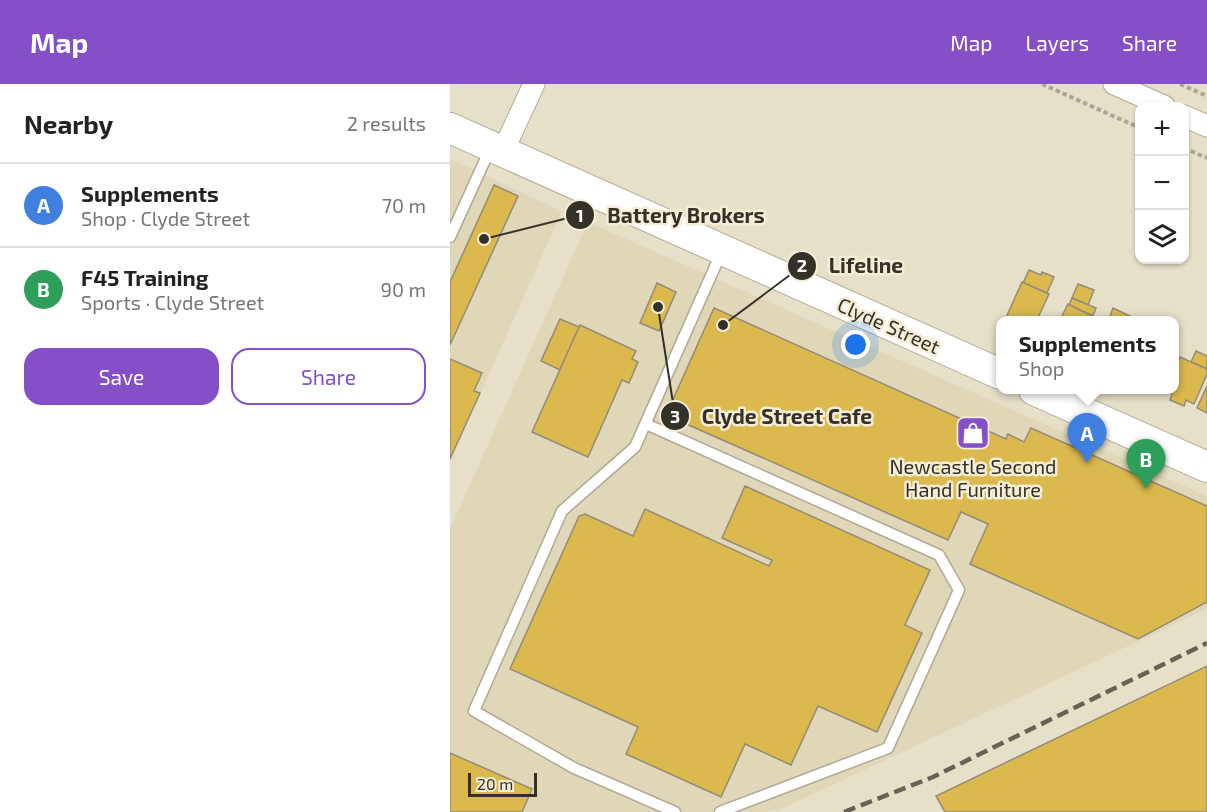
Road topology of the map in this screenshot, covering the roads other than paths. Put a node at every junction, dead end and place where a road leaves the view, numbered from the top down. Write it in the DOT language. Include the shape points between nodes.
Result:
graph roads {
  1 [pos="534,84"];
  2 [pos="1114,84"];
  3 [pos="1155,102"];
  4 [pos="1189,118"];
  5 [pos="1207,126"];
  6 [pos="450,128"];
  7 [pos="497,149"];
  8 [pos="450,237"];
  9 [pos="723,250"];
  10 [pos="996,372"];
  11 [pos="1043,394"];
  12 [pos="645,424"];
  13 [pos="1207,467"];
  14 [pos="675,812"];
  15 [pos="720,812"];
  1 -- 7 [label="street"];
  2 -- 3 [label="street"];
  4 -- 5 [label="street"];
  6 -- 7 [label="street, Clyde Street"];
  7 -- 8 [label="lane"];
  7 -- 9 [label="street, Clyde Street"];
  9 -- 10 [label="street, Clyde Street"];
  9 -- 12 [label="lane"];
  11 -- 13 [label="street"];
  12 -- 14 [label="lane" via="635,447 562,511 474,711 574,768"];
  12 -- 15 [label="lane" via="939,555 959,590 888,748"];
}
